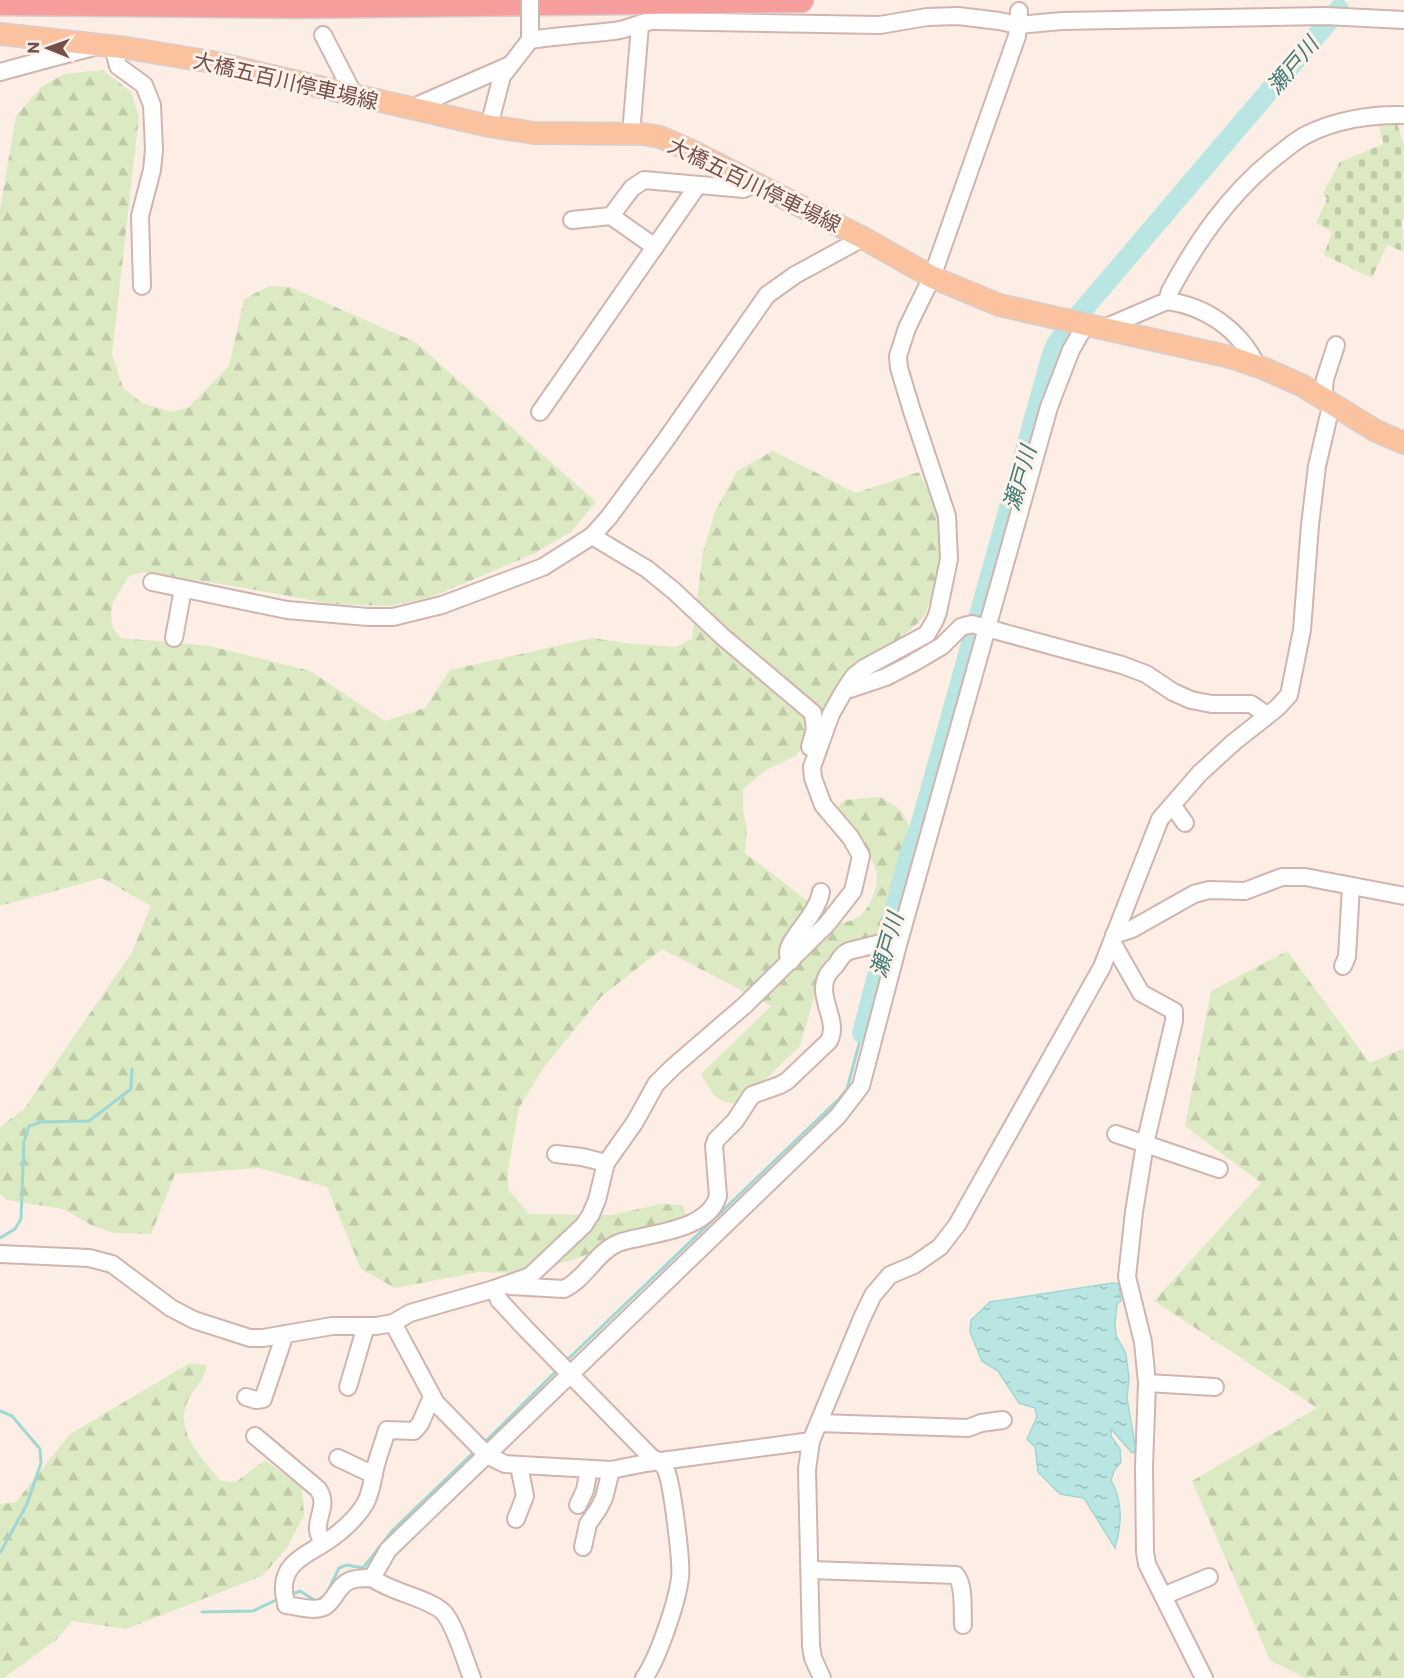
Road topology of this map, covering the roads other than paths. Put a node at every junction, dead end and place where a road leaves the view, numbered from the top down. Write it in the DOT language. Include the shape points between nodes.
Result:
graph roads {
  1 [pos="530,0"];
  2 [pos="801,0"];
  3 [pos="0,3"];
  4 [pos="1018,18"];
  5 [pos="1404,20"];
  6 [pos="640,25"];
  7 [pos="0,34"];
  8 [pos="323,35"];
  9 [pos="530,35"];
  10 [pos="49,38"];
  11 [pos="108,45"];
  12 [pos="44,60"];
  13 [pos="510,65"];
  14 [pos="0,72"];
  15 [pos="354,95"];
  16 [pos="409,109"];
  17 [pos="1404,115"];
  18 [pos="489,126"];
  19 [pos="631,134"];
  20 [pos="754,183"];
  21 [pos="698,185"];
  22 [pos="611,216"];
  23 [pos="572,220"];
  24 [pos="863,238"];
  25 [pos="655,247"];
  26 [pos="932,277"];
  27 [pos="142,286"];
  28 [pos="1167,301"];
  29 [pos="1085,324"];
  30 [pos="1336,345"];
  31 [pos="1257,366"];
  32 [pos="1327,403"];
  33 [pos="540,412"];
  34 [pos="1404,443"];
  35 [pos="592,536"];
  36 [pos="152,582"];
  37 [pos="183,589"];
  38 [pos="980,626"];
  39 [pos="174,638"];
  40 [pos="844,691"];
  41 [pos="1267,715"];
  42 [pos="815,761"];
  43 [pos="1173,806"];
  44 [pos="1185,823"];
  45 [pos="1351,886"];
  46 [pos="821,892"];
  47 [pos="1404,897"];
  48 [pos="1113,938"];
  49 [pos="897,947"];
  50 [pos="790,961"];
  51 [pos="1343,966"];
  52 [pos="1116,1134"];
  53 [pos="1145,1144"];
  54 [pos="556,1154"];
  55 [pos="606,1163"];
  56 [pos="1219,1169"];
  57 [pos="0,1254"];
  58 [pos="500,1287"];
  59 [pos="393,1323"];
  60 [pos="366,1326"];
  61 [pos="285,1334"];
  62 [pos="566,1368"];
  63 [pos="1148,1383"];
  64 [pos="348,1387"];
  65 [pos="1215,1387"];
  66 [pos="246,1397"];
  67 [pos="432,1397"];
  68 [pos="1003,1420"];
  69 [pos="819,1423"];
  70 [pos="255,1436"];
  71 [pos="811,1441"];
  72 [pos="481,1450"];
  73 [pos="338,1458"];
  74 [pos="661,1462"];
  75 [pos="519,1466"];
  76 [pos="589,1469"];
  77 [pos="611,1470"];
  78 [pos="374,1475"];
  79 [pos="578,1505"];
  80 [pos="516,1519"];
  81 [pos="324,1543"];
  82 [pos="583,1547"];
  83 [pos="811,1570"];
  84 [pos="1209,1577"];
  85 [pos="372,1578"];
  86 [pos="1163,1596"];
  87 [pos="963,1625"];
  88 [pos="472,1678"];
  89 [pos="644,1678"];
  90 [pos="822,1678"];
  91 [pos="1204,1678"];
  1 -- 9 [label="street, bridge"];
  2 -- 3 [label="highway" via="310,6"];
  4 -- 5 [label="street" via="1062,21 1325,16"];
  4 -- 6 [label="street" via="999,21 927,17 880,25 655,21"];
  4 -- 26 [label="street" via="1017,36"];
  6 -- 9 [label="street" via="616,31"];
  6 -- 19 [label="street"];
  7 -- 10 [label="main road, 大橋五百川停車場線"];
  8 -- 15 [label="street"];
  9 -- 13 [label="street"];
  10 -- 11 [label="main road, 大橋五百川停車場線"];
  10 -- 12 [label="street"];
  11 -- 12 [label="street"];
  11 -- 15 [label="main road, 大橋五百川停車場線" via="225,65"];
  11 -- 27 [label="street" via="118,66 144,85 152,105 152,170 140,216"];
  12 -- 14 [label="street"];
  13 -- 16 [label="street"];
  13 -- 18 [label="street" via="502,76"];
  15 -- 16 [label="main road, 大橋五百川停車場線"];
  16 -- 18 [label="main road, 大橋五百川停車場線"];
  17 -- 28 [label="street" via="1381,114 1337,124 1292,144 1227,203 1196,246"];
  18 -- 19 [label="main road, 大橋五百川停車場線" via="534,132"];
  19 -- 20 [label="main road, 大橋五百川停車場線" via="660,137"];
  20 -- 21 [label="street" via="744,189"];
  20 -- 24 [label="main road, 大橋五百川停車場線"];
  21 -- 22 [label="street" via="644,180 632,188"];
  21 -- 25 [label="street"];
  22 -- 23 [label="street"];
  22 -- 25 [label="street"];
  24 -- 26 [label="main road, 大橋五百川停車場線"];
  24 -- 35 [label="street" via="767,295"];
  25 -- 33 [label="street"];
  26 -- 29 [label="main road, 大橋五百川停車場線" via="999,305"];
  26 -- 40 [label="street" via="898,356 947,516 949,559 938,612 927,634 864,668"];
  28 -- 29 [label="street"];
  28 -- 31 [label="street" via="1196,307 1215,318 1250,351"];
  29 -- 31 [label="main road, 大橋五百川停車場線"];
  29 -- 38 [label="street" via="1049,408"];
  30 -- 32 [label="street" via="1325,379"];
  31 -- 32 [label="main road, 大橋五百川停車場線"];
  32 -- 34 [label="main road, 大橋五百川停車場線"];
  32 -- 41 [label="street" via="1295,668 1289,695"];
  35 -- 37 [label="street" via="543,567 442,605 393,616 287,610"];
  35 -- 42 [label="street" via="665,584 813,713 815,729 808,758"];
  36 -- 37 [label="street"];
  37 -- 39 [label="street"];
  38 -- 40 [label="street" via="961,627 942,646 913,663"];
  38 -- 41 [label="street" via="1122,665 1191,700 1251,704"];
  38 -- 49 [label="street"];
  40 -- 42 [label="street" via="831,714"];
  41 -- 43 [label="street" via="1200,773"];
  42 -- 50 [label="street" via="813,778 820,800 861,856 853,891"];
  43 -- 44 [label="street"];
  43 -- 48 [label="street" via="1160,819"];
  45 -- 47 [label="street"];
  45 -- 48 [label="street" via="1282,877 1245,891 1209,890 1194,894"];
  45 -- 51 [label="street" via="1347,957"];
  46 -- 50 [label="street" via="813,914 790,946"];
  48 -- 53 [label="street" via="1141,993 1174,1011"];
  48 -- 69 [label="street" via="1096,977 957,1225 940,1247 914,1265 890,1275 873,1295"];
  49 -- 58 [label="street" via="881,943 849,951 827,977 824,990 832,1029 829,1041 787,1081 752,1095 716,1140 718,1196 710,1211 678,1229 619,1243 564,1289"];
  49 -- 62 [label="street" via="861,1086 851,1102"];
  50 -- 55 [label="street" via="656,1084"];
  52 -- 53 [label="street"];
  53 -- 56 [label="street"];
  53 -- 63 [label="street" via="1128,1277"];
  54 -- 55 [label="street"];
  55 -- 58 [label="street" via="597,1200 584,1225 530,1276"];
  57 -- 61 [label="street" via="89,1258 112,1264 171,1308 194,1320 250,1338"];
  58 -- 59 [label="street" via="410,1313"];
  58 -- 62 [label="street" via="499,1300"];
  59 -- 60 [label="street"];
  59 -- 67 [label="street"];
  60 -- 61 [label="street" via="332,1326"];
  60 -- 64 [label="street"];
  61 -- 66 [label="street" via="263,1399"];
  62 -- 72 [label="street"];
  62 -- 74 [label="street" via="651,1457"];
  63 -- 65 [label="street"];
  63 -- 86 [label="street" via="1144,1552"];
  67 -- 72 [label="street"];
  67 -- 78 [label="street" via="414,1431 387,1430"];
  68 -- 69 [label="street" via="968,1428"];
  69 -- 71 [label="street"];
  70 -- 81 [label="street" via="322,1494 317,1530"];
  71 -- 74 [label="street"];
  71 -- 83 [label="street" via="807,1469"];
  72 -- 75 [label="street" via="505,1464"];
  72 -- 85 [label="street" via="388,1550"];
  73 -- 78 [label="street"];
  74 -- 77 [label="street"];
  74 -- 89 [label="street" via="672,1496 681,1577 659,1650"];
  75 -- 76 [label="street"];
  75 -- 80 [label="street" via="525,1496"];
  76 -- 77 [label="street"];
  76 -- 79 [label="street"];
  77 -- 82 [label="street" via="604,1498 588,1524"];
  78 -- 81 [label="street" via="373,1486 351,1523"];
  81 -- 85 [label="street" via="293,1564 287,1575 286,1605 324,1607 350,1579"];
  83 -- 87 [label="street" via="956,1575 961,1587"];
  83 -- 90 [label="street" via="813,1658"];
  84 -- 86 [label="street"];
  85 -- 88 [label="street" via="444,1613"];
  86 -- 91 [label="street"];
}
